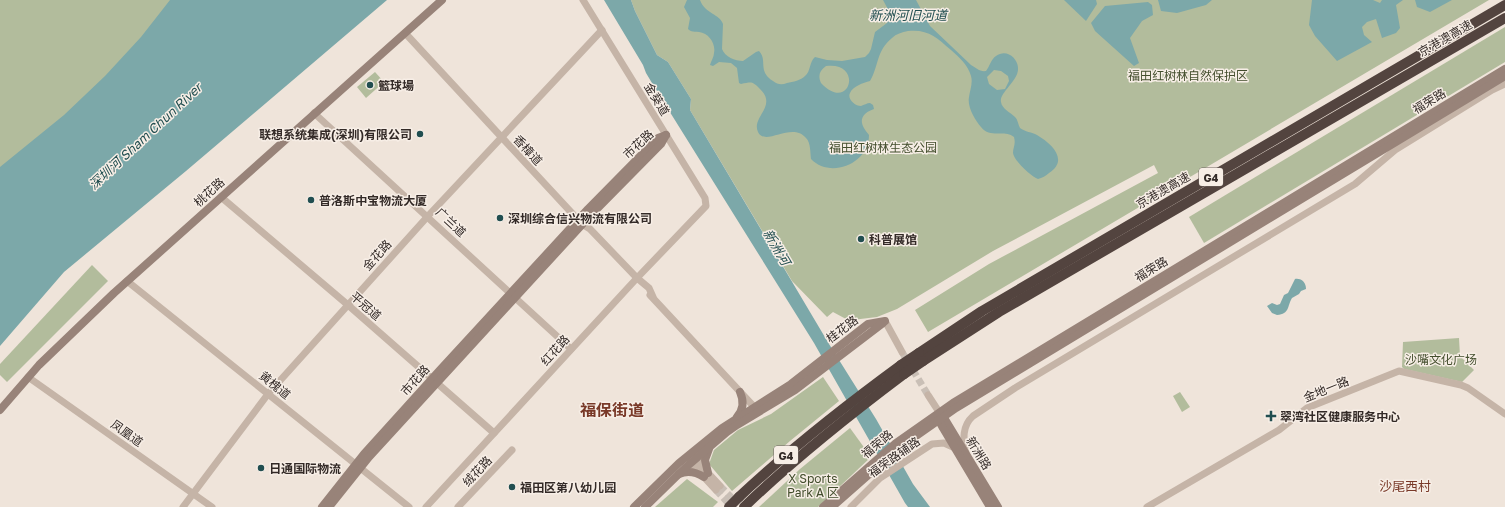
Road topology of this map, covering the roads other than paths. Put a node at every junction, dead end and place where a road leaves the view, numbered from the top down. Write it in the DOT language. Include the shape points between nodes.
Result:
graph roads {
  1 [pos="442,0"];
  2 [pos="583,0"];
  3 [pos="1505,5"];
  4 [pos="1505,18"];
  5 [pos="602,30"];
  6 [pos="406,34"];
  7 [pos="1505,69"];
  8 [pos="1505,76"];
  9 [pos="1505,84"];
  10 [pos="314,114"];
  11 [pos="666,135"];
  12 [pos="501,137"];
  13 [pos="1403,138"];
  14 [pos="1383,150"];
  15 [pos="1395,150"];
  16 [pos="221,197"];
  17 [pos="703,210"];
  18 [pos="428,216"];
  19 [pos="580,222"];
  20 [pos="637,278"];
  21 [pos="127,281"];
  22 [pos="513,295"];
  23 [pos="348,305"];
  24 [pos="885,321"];
  25 [pos="571,349"];
  26 [pos="902,352"];
  27 [pos="921,357"];
  28 [pos="28,377"];
  29 [pos="435,381"];
  30 [pos="740,392"];
  31 [pos="268,394"];
  32 [pos="928,395"];
  33 [pos="756,409"];
  34 [pos="0,410"];
  35 [pos="1505,414"];
  36 [pos="940,416"];
  37 [pos="736,418"];
  38 [pos="494,433"];
  39 [pos="710,446"];
  40 [pos="955,448"];
  41 [pos="512,450"];
  42 [pos="966,455"];
  43 [pos="691,459"];
  44 [pos="875,464"];
  45 [pos="357,466"];
  46 [pos="678,475"];
  47 [pos="706,475"];
  48 [pos="718,488"];
  49 [pos="192,493"];
  50 [pos="743,503"];
  51 [pos="183,507"];
  52 [pos="212,507"];
  53 [pos="322,507"];
  54 [pos="329,507"];
  55 [pos="409,507"];
  56 [pos="426,507"];
  57 [pos="458,507"];
  58 [pos="634,507"];
  59 [pos="645,507"];
  60 [pos="728,507"];
  61 [pos="823,507"];
  62 [pos="832,507"];
  63 [pos="851,507"];
  64 [pos="990,507"];
  65 [pos="998,507"];
  66 [pos="1147,507"];
  1 -- 6 [label="main road, 桃花路"];
  2 -- 5 [label="street, 金葵道"];
  3 -- 27 [label="highway, 京港澳高速 / G4" via="982,311"];
  4 -- 27 [label="highway, 京港澳高速 / G4"];
  5 -- 11 [label="street, 金葵道"];
  5 -- 12 [label="street, 金花路"];
  6 -- 10 [label="main road, 桃花路"];
  6 -- 12 [label="street, 香樟道"];
  7 -- 36 [label="main road, 福荣路"];
  8 -- 13 [label="main road, 福荣路"];
  9 -- 15 [label="street"];
  10 -- 16 [label="main road, 桃花路"];
  10 -- 18 [label="street, 广兰道"];
  11 -- 17 [label="street, 金葵道" via="705,198 706,206"];
  11 -- 19 [label="main road, 市花路" via="658,138"];
  12 -- 18 [label="street, 金花路"];
  12 -- 19 [label="street, 香樟道"];
  13 -- 14 [label="main road, 福荣路"];
  13 -- 15 [label="main road"];
  14 -- 15 [label="main road"];
  14 -- 36 [label="main road, 福荣路"];
  15 -- 42 [label="street" via="1355,184 1015,388 973,416 964,428"];
  16 -- 21 [label="main road, 桃花路"];
  16 -- 23 [label="street, 平冠道"];
  17 -- 20 [label="street, 红花路"];
  18 -- 22 [label="street, 广兰道"];
  18 -- 23 [label="street, 金花路"];
  19 -- 20 [label="street, 香樟道" via="590,229"];
  19 -- 22 [label="main road, 市花路"];
  20 -- 25 [label="street, 红花路"];
  20 -- 30 [label="street, 香樟道"];
  21 -- 28 [label="main road, 桃花路"];
  21 -- 31 [label="street, 黄槐道"];
  22 -- 25 [label="street, 广兰道"];
  22 -- 29 [label="main road, 市花路"];
  23 -- 29 [label="street, 平冠道"];
  23 -- 31 [label="street, 金花路"];
  24 -- 26 [label="street"];
  24 -- 33 [label="main road, 桂花路" via="854,339 808,375 795,390"];
  25 -- 38 [label="street, 红花路"];
  27 -- 50 [label="highway, G4, bridge" via="794,448"];
  28 -- 34 [label="main road, 桃花路"];
  28 -- 49 [label="street, 凤凰道"];
  29 -- 38 [label="street, 平冠道"];
  29 -- 45 [label="main road, 市花路"];
  30 -- 33 [label="street, 香樟道"];
  30 -- 37 [label="main road" via="743,406"];
  31 -- 45 [label="street, 黄槐道"];
  31 -- 49 [label="street, 金花路"];
  32 -- 36 [label="street, 新洲路"];
  33 -- 37 [label="main road, 桂花路"];
  33 -- 39 [label="main road, 桂花路"];
  35 -- 66 [label="street, 金地一路" via="1461,385 1399,371 1307,408 1278,430"];
  36 -- 40 [label="main road, 新洲路"];
  36 -- 42 [label="main road, 新洲路"];
  36 -- 44 [label="main road, 福荣路"];
  37 -- 43 [label="main road, 桂花路" via="722,428"];
  38 -- 56 [label="street, 红花路"];
  39 -- 43 [label="main road, 桂花路"];
  39 -- 47 [label="main road" via="705,460"];
  40 -- 63 [label="street, 福荣路辅路" via="944,443 936,443 884,475"];
  40 -- 64 [label="main road, 新洲路"];
  41 -- 57 [label="street, 绒花路"];
  42 -- 65 [label="main road, 新洲路"];
  43 -- 46 [label="main road, 桂花路"];
  43 -- 47 [label="street"];
  43 -- 58 [label="main road, 桂花路"];
  44 -- 61 [label="main road, 福荣路"];
  44 -- 62 [label="main road, 福荣路"];
  45 -- 53 [label="main road, 市花路"];
  45 -- 54 [label="main road, 市花路"];
  45 -- 55 [label="street, 黄槐道"];
  46 -- 47 [label="main road" via="683,472"];
  46 -- 59 [label="main road, 桂花路"];
  47 -- 48 [label="street"];
  49 -- 51 [label="street, 金花路"];
  49 -- 52 [label="street, 凤凰道"];
  50 -- 60 [label="highway, G4, bridge"];
}
